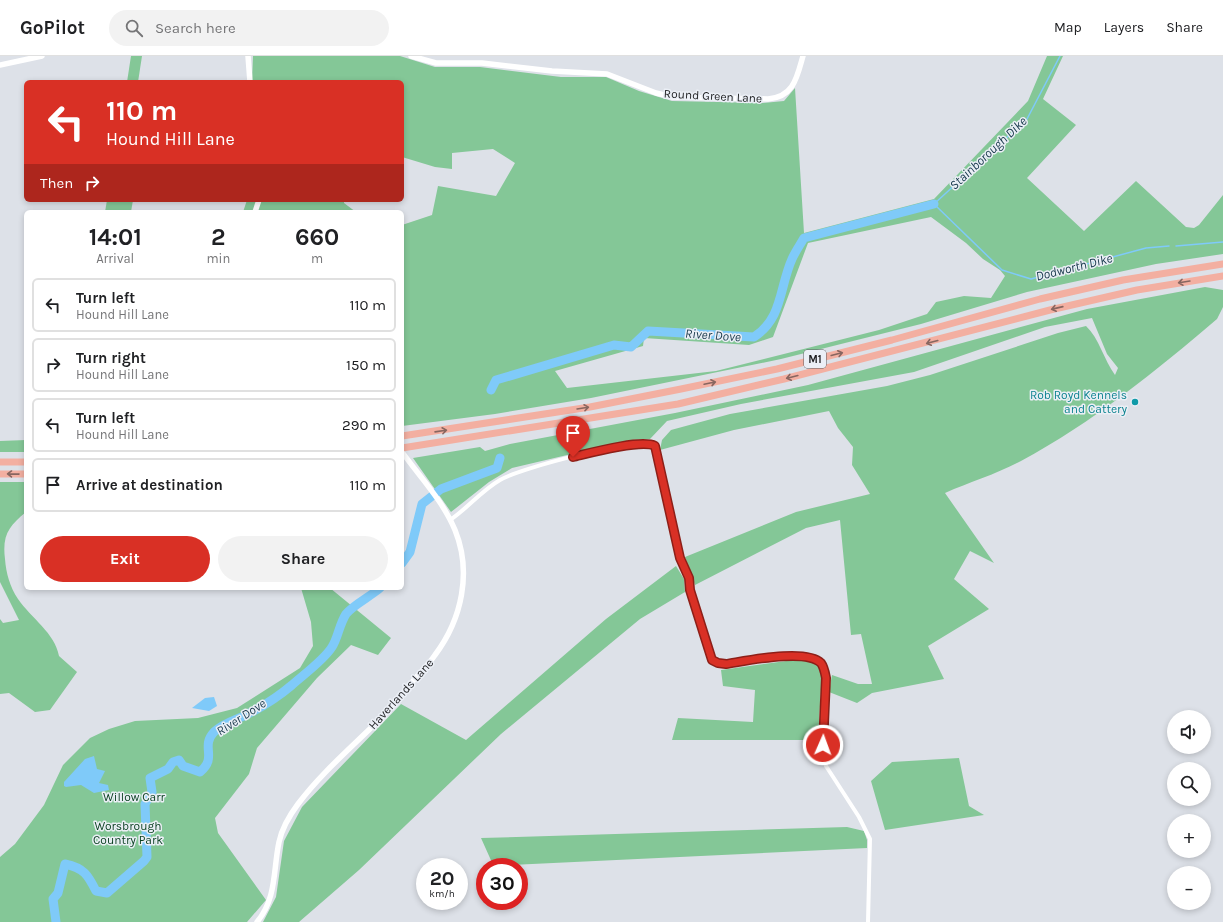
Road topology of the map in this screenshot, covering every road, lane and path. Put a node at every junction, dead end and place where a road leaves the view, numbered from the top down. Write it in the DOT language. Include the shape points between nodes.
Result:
graph roads {
  1 [pos="42,56"];
  2 [pos="248,56"];
  3 [pos="411,56"];
  4 [pos="803,56"];
  5 [pos="0,65"];
  6 [pos="250,80"];
  7 [pos="1223,264"];
  8 [pos="1223,276"];
  9 [pos="404,436"];
  10 [pos="404,448"];
  11 [pos="404,455"];
  12 [pos="0,462"];
  13 [pos="24,462"];
  14 [pos="0,474"];
  15 [pos="24,474"];
  16 [pos="450,520"];
  17 [pos="257,922"];
  18 [pos="868,922"];
  1 -- 5 [label="street"];
  2 -- 6 [label="street"];
  3 -- 4 [label="street, Round Green Lane" via="436,63 482,63 552,71 602,73 673,97 768,99 781,97 791,88 799,73"];
  9 -- 7 [label="highway, M1, one-way" via="583,408 777,369 1040,299 1124,280"];
  8 -- 10 [label="highway, M1, one-way" via="1137,290 1050,310 678,404"];
  11 -- 16 [label="street, Haverlands Lane"];
  12 -- 13 [label="highway"];
  15 -- 14 [label="highway, one-way"];
  16 -- 17 [label="street, Haverlands Lane" via="461,550 463,570 461,602 454,623 435,656 399,699 312,788 288,818 279,841 273,890"];
  16 -- 18 [label="street" via="491,485 518,471 634,444 655,446 682,563 689,578 690,590 712,660 726,664 797,655 820,662 824,669 826,678 823,745 826,766 870,839"];
}
